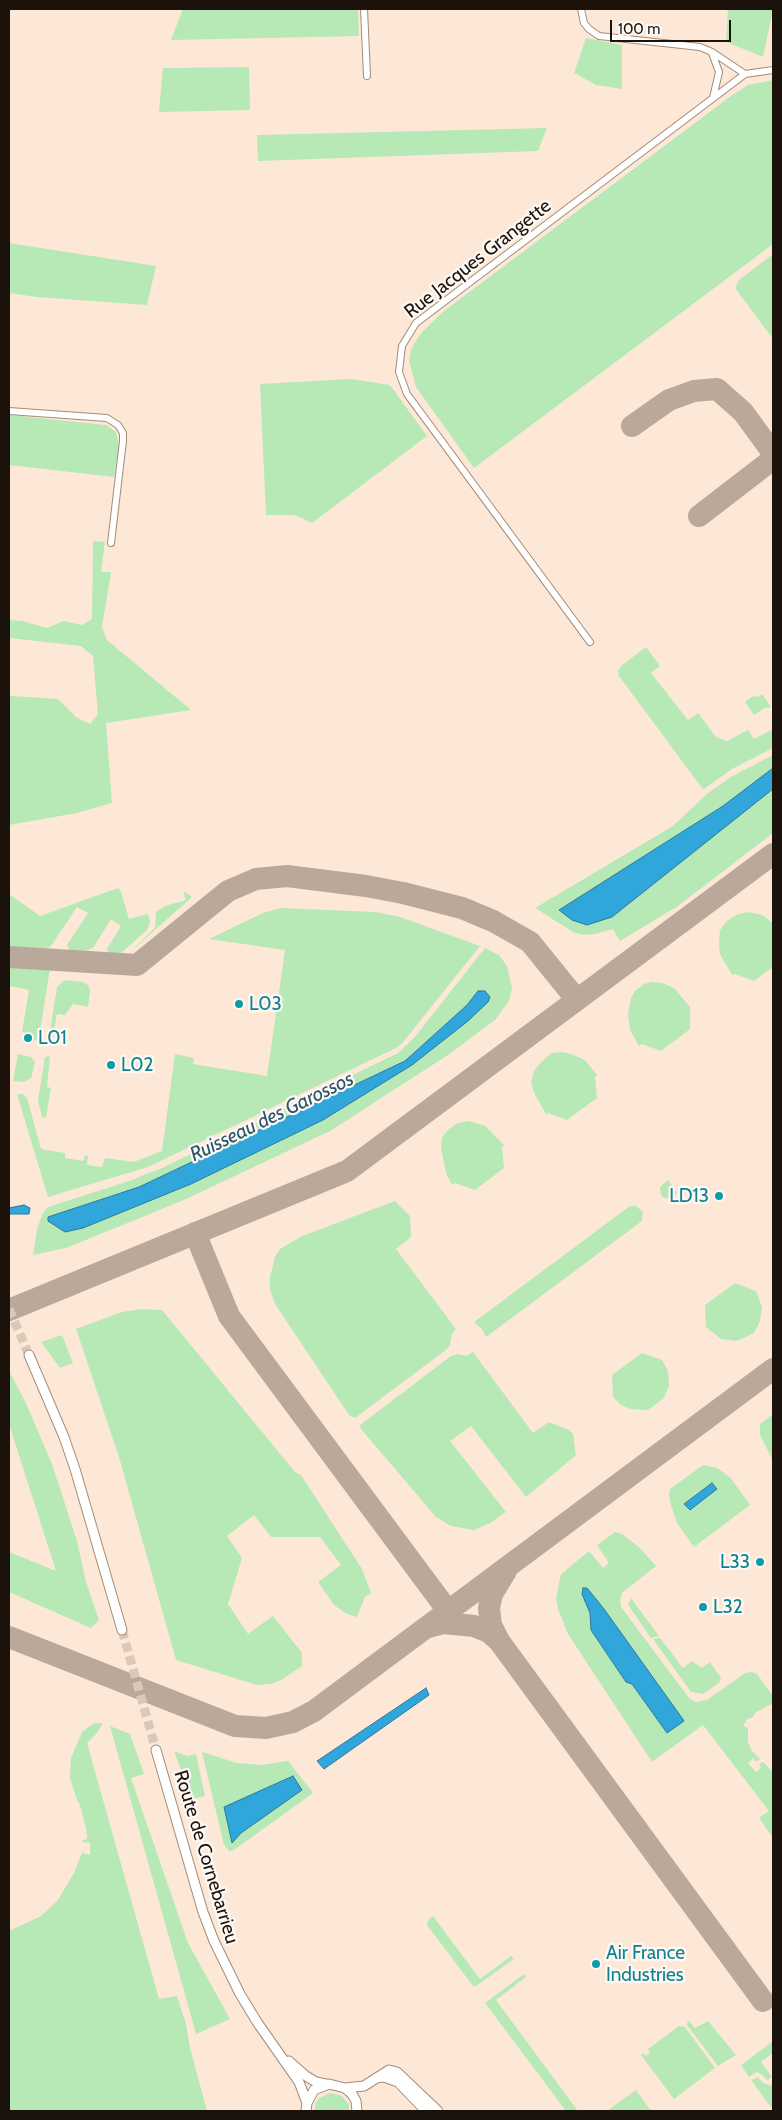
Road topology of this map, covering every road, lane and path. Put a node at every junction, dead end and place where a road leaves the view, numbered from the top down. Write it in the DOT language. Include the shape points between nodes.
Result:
graph roads {
  1 [pos="364,9"];
  2 [pos="582,9"];
  3 [pos="712,52"];
  4 [pos="773,70"];
  5 [pos="745,74"];
  6 [pos="367,76"];
  7 [pos="713,98"];
  8 [pos="9,411"];
  9 [pos="111,543"];
  10 [pos="590,642"];
  11 [pos="29,1355"];
  12 [pos="122,1630"];
  13 [pos="156,1750"];
  14 [pos="275,2048"];
  15 [pos="375,2078"];
  16 [pos="329,2084"];
  17 [pos="364,2086"];
  18 [pos="345,2088"];
  19 [pos="356,2101"];
  20 [pos="306,2107"];
  21 [pos="357,2111"];
  22 [pos="426,2111"];
  23 [pos="438,2111"];
  1 -- 6 [label="street"];
  2 -- 3 [label="street" via="584,23 599,36 700,47"];
  3 -- 5 [label="street"];
  3 -- 7 [label="street" via="719,72"];
  4 -- 5 [label="street, Rue Jacques Grangette"];
  5 -- 7 [label="street, Rue Jacques Grangette"];
  7 -- 10 [label="street, Rue Jacques Grangette" via="416,323 402,346 399,372 406,394"];
  8 -- 9 [label="street" via="107,418 118,425 123,441"];
  11 -- 12 [label="main road" via="64,1437"];
  13 -- 14 [label="main road, Route de Cornebarrieu" via="214,1941 240,1994"];
  14 -- 16 [label="main road, Route de Cornebarrieu" via="306,2076"];
  14 -- 20 [label="main road, Route de Cornebarrieu" via="299,2082"];
  15 -- 17 [label="main road"];
  15 -- 22 [label="main road" via="384,2077 398,2082"];
  15 -- 23 [label="main road" via="389,2070 398,2072"];
  16 -- 18 [label="main road, Route de Cornebarrieu"];
  16 -- 20 [label="main road" via="314,2090"];
  17 -- 18 [label="main road"];
  17 -- 19 [label="main road"];
  18 -- 19 [label="main road"];
  19 -- 21 [label="main road"];
}
